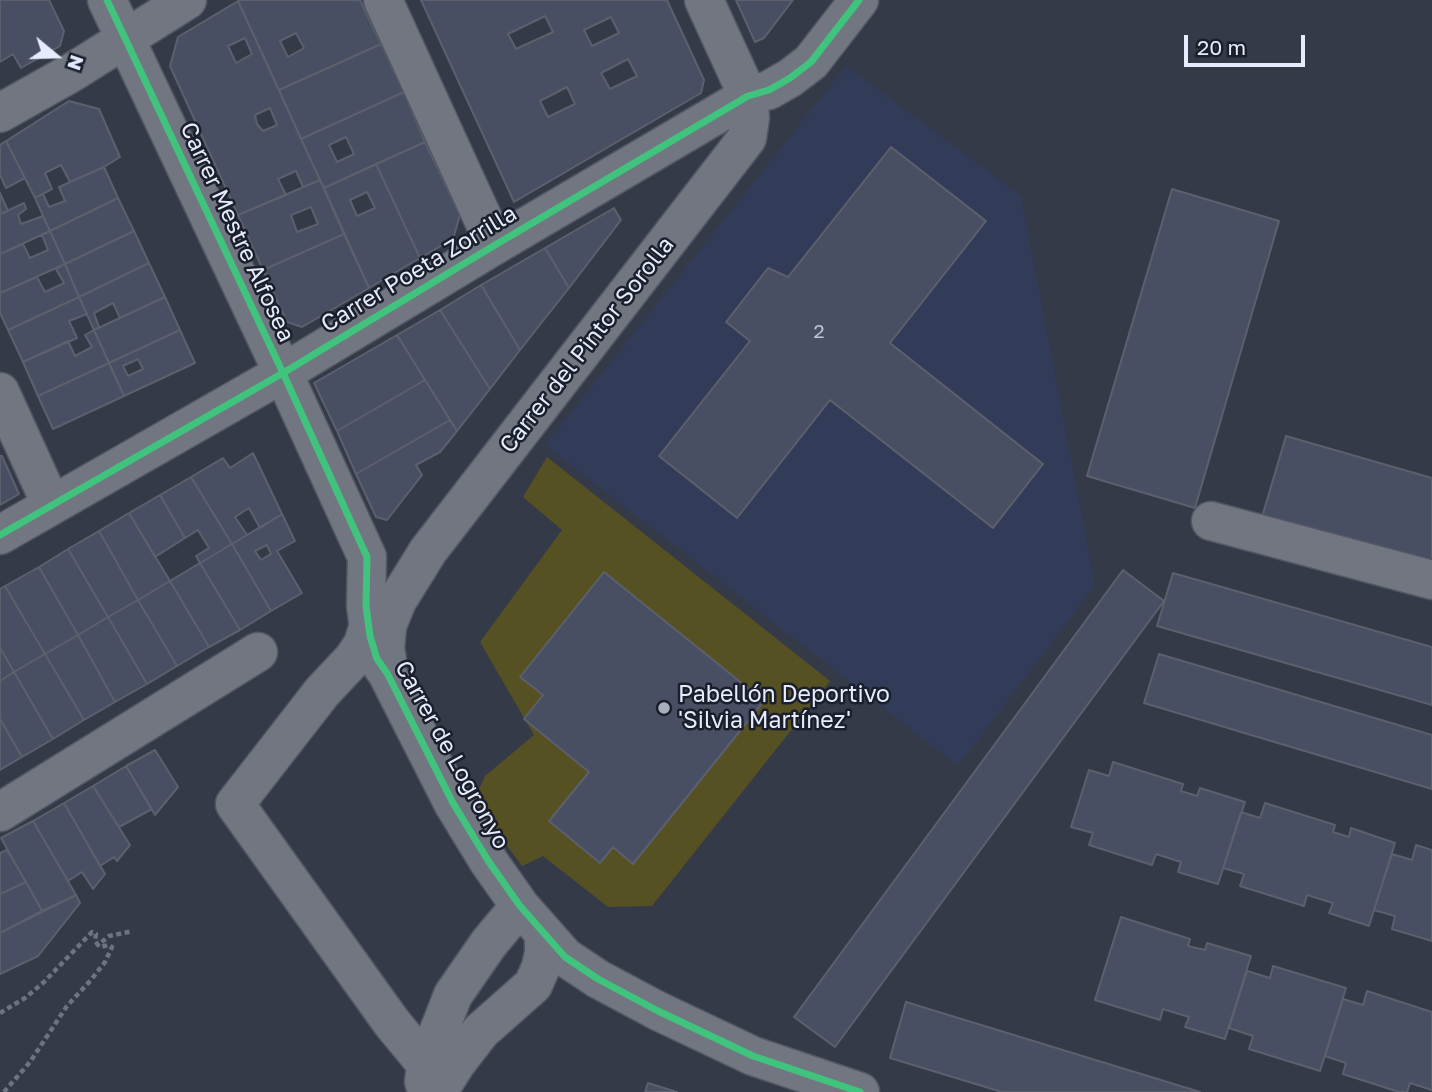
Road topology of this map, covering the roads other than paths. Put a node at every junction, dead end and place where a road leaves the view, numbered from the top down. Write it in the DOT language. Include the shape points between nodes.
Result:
graph roads {
  1 [pos="107,0"];
  2 [pos="187,0"];
  3 [pos="383,0"];
  4 [pos="704,0"];
  5 [pos="859,0"];
  6 [pos="125,40"];
  7 [pos="811,62"];
  8 [pos="748,96"];
  9 [pos="0,113"];
  10 [pos="747,138"];
  11 [pos="495,245"];
  12 [pos="283,373"];
  13 [pos="0,392"];
  14 [pos="51,504"];
  15 [pos="1211,521"];
  16 [pos="0,535"];
  17 [pos="428,551"];
  18 [pos="367,557"];
  19 [pos="1432,580"];
  20 [pos="369,625"];
  21 [pos="258,652"];
  22 [pos="387,673"];
  23 [pos="0,812"];
  24 [pos="532,921"];
  25 [pos="598,979"];
  26 [pos="533,985"];
  27 [pos="431,1083"];
  28 [pos="860,1092"];
  1 -- 6 [label="street, Carrer Mestre Alfosea"];
  2 -- 6 [label="street"];
  3 -- 11 [label="street"];
  4 -- 8 [label="street"];
  5 -- 7 [label="street, Carrer del Pintor Sorolla"];
  6 -- 9 [label="street"];
  6 -- 12 [label="street, Carrer Mestre Alfosea"];
  7 -- 8 [label="street, Carrer del Pintor Sorolla" via="769,90"];
  7 -- 10 [label="street, Carrer del Pintor Sorolla" via="797,95 771,128"];
  8 -- 10 [label="street"];
  8 -- 11 [label="street, Carrer Poeta Zorrilla"];
  10 -- 17 [label="street, Carrer del Pintor Sorolla"];
  11 -- 12 [label="street, Carrer Poeta Zorrilla"];
  12 -- 14 [label="street, Carrer Poeta Zorrilla"];
  12 -- 18 [label="street, Carrer Mestre Alfosea"];
  13 -- 14 [label="street"];
  14 -- 16 [label="street, Carrer Poeta Zorrilla"];
  15 -- 19 [label="street"];
  17 -- 18 [label="street" via="397,562"];
  17 -- 22 [label="street, Carrer del Pintor Sorolla" via="387,626"];
  18 -- 20 [label="street, Carrer de Logronyo"];
  20 -- 22 [label="street, Carrer de Logronyo" via="377,659"];
  20 -- 27 [label="street" via="353,659 234,804"];
  21 -- 23 [label="street"];
  22 -- 24 [label="street, Carrer de Logronyo" via="453,803"];
  24 -- 25 [label="street, Carrer de Logronyo" via="565,957"];
  24 -- 26 [label="street" via="544,953"];
  24 -- 27 [label="street" via="489,943 453,995"];
  25 -- 26 [label="street" via="570,976"];
  25 -- 28 [label="street, Carrer de Logronyo" via="753,1056"];
  26 -- 27 [label="street" via="481,1031 441,1087"];
}
